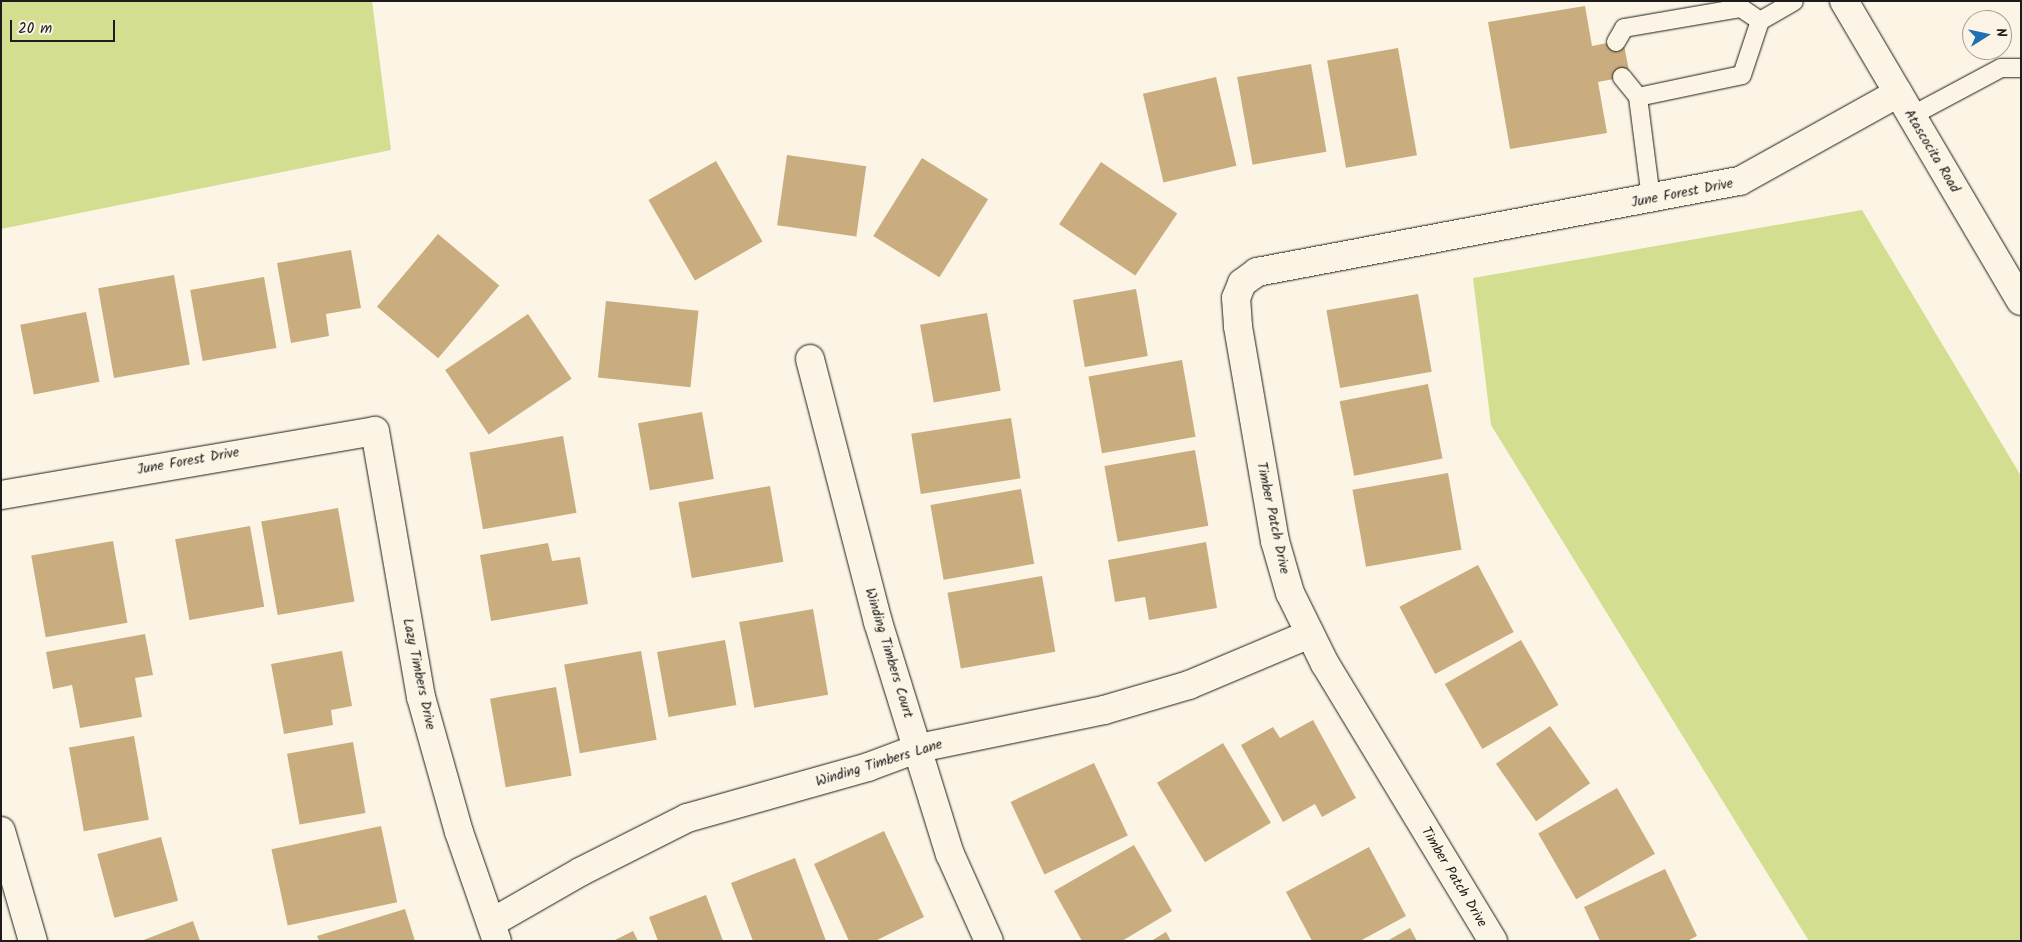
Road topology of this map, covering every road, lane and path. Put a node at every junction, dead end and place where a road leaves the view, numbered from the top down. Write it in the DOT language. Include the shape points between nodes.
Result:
graph roads {
  1 [pos="1794,1"];
  2 [pos="1844,1"];
  3 [pos="1760,21"];
  4 [pos="1616,42"];
  5 [pos="2021,68"];
  6 [pos="1622,77"];
  7 [pos="1898,93"];
  8 [pos="1638,97"];
  9 [pos="1911,116"];
  10 [pos="1651,199"];
  11 [pos="1476,234"];
  12 [pos="2021,301"];
  13 [pos="810,359"];
  14 [pos="375,431"];
  15 [pos="1,495"];
  16 [pos="1310,634"];
  17 [pos="919,748"];
  18 [pos="1,831"];
  19 [pos="494,932"];
  20 [pos="33,941"];
  21 [pos="989,941"];
  22 [pos="1493,941"];
  1 -- 3 [label="lane"];
  2 -- 7 [label="street, Atascocita Road"];
  3 -- 4 [label="lane" via="1741,8 1624,28"];
  3 -- 8 [label="lane" via="1742,75"];
  5 -- 9 [label="lane" via="2001,68"];
  6 -- 8 [label="lane"];
  7 -- 9 [label="street, Atascocita Road"];
  7 -- 10 [label="street, June Forest Drive" via="1740,181"];
  8 -- 10 [label="lane"];
  9 -- 12 [label="street, Atascocita Road"];
  10 -- 11 [label="street, June Forest Drive"];
  11 -- 16 [label="street, Timber Patch Drive" via="1257,272 1242,283 1236,298 1276,541 1290,593"];
  13 -- 17 [label="street, Winding Timbers Court" via="878,622"];
  14 -- 15 [label="street, June Forest Drive"];
  14 -- 19 [label="street, Lazy Timbers Drive" via="421,697 458,832"];
  16 -- 17 [label="street, Winding Timbers Lane" via="1189,685 1142,699"];
  16 -- 22 [label="street, Timber Patch Drive"];
  17 -- 19 [label="street, Winding Timbers Lane" via="868,767 687,818 580,872"];
  17 -- 21 [label="street, Winding Timbers Court" via="950,854"];
  18 -- 20 [label="street"];
}
